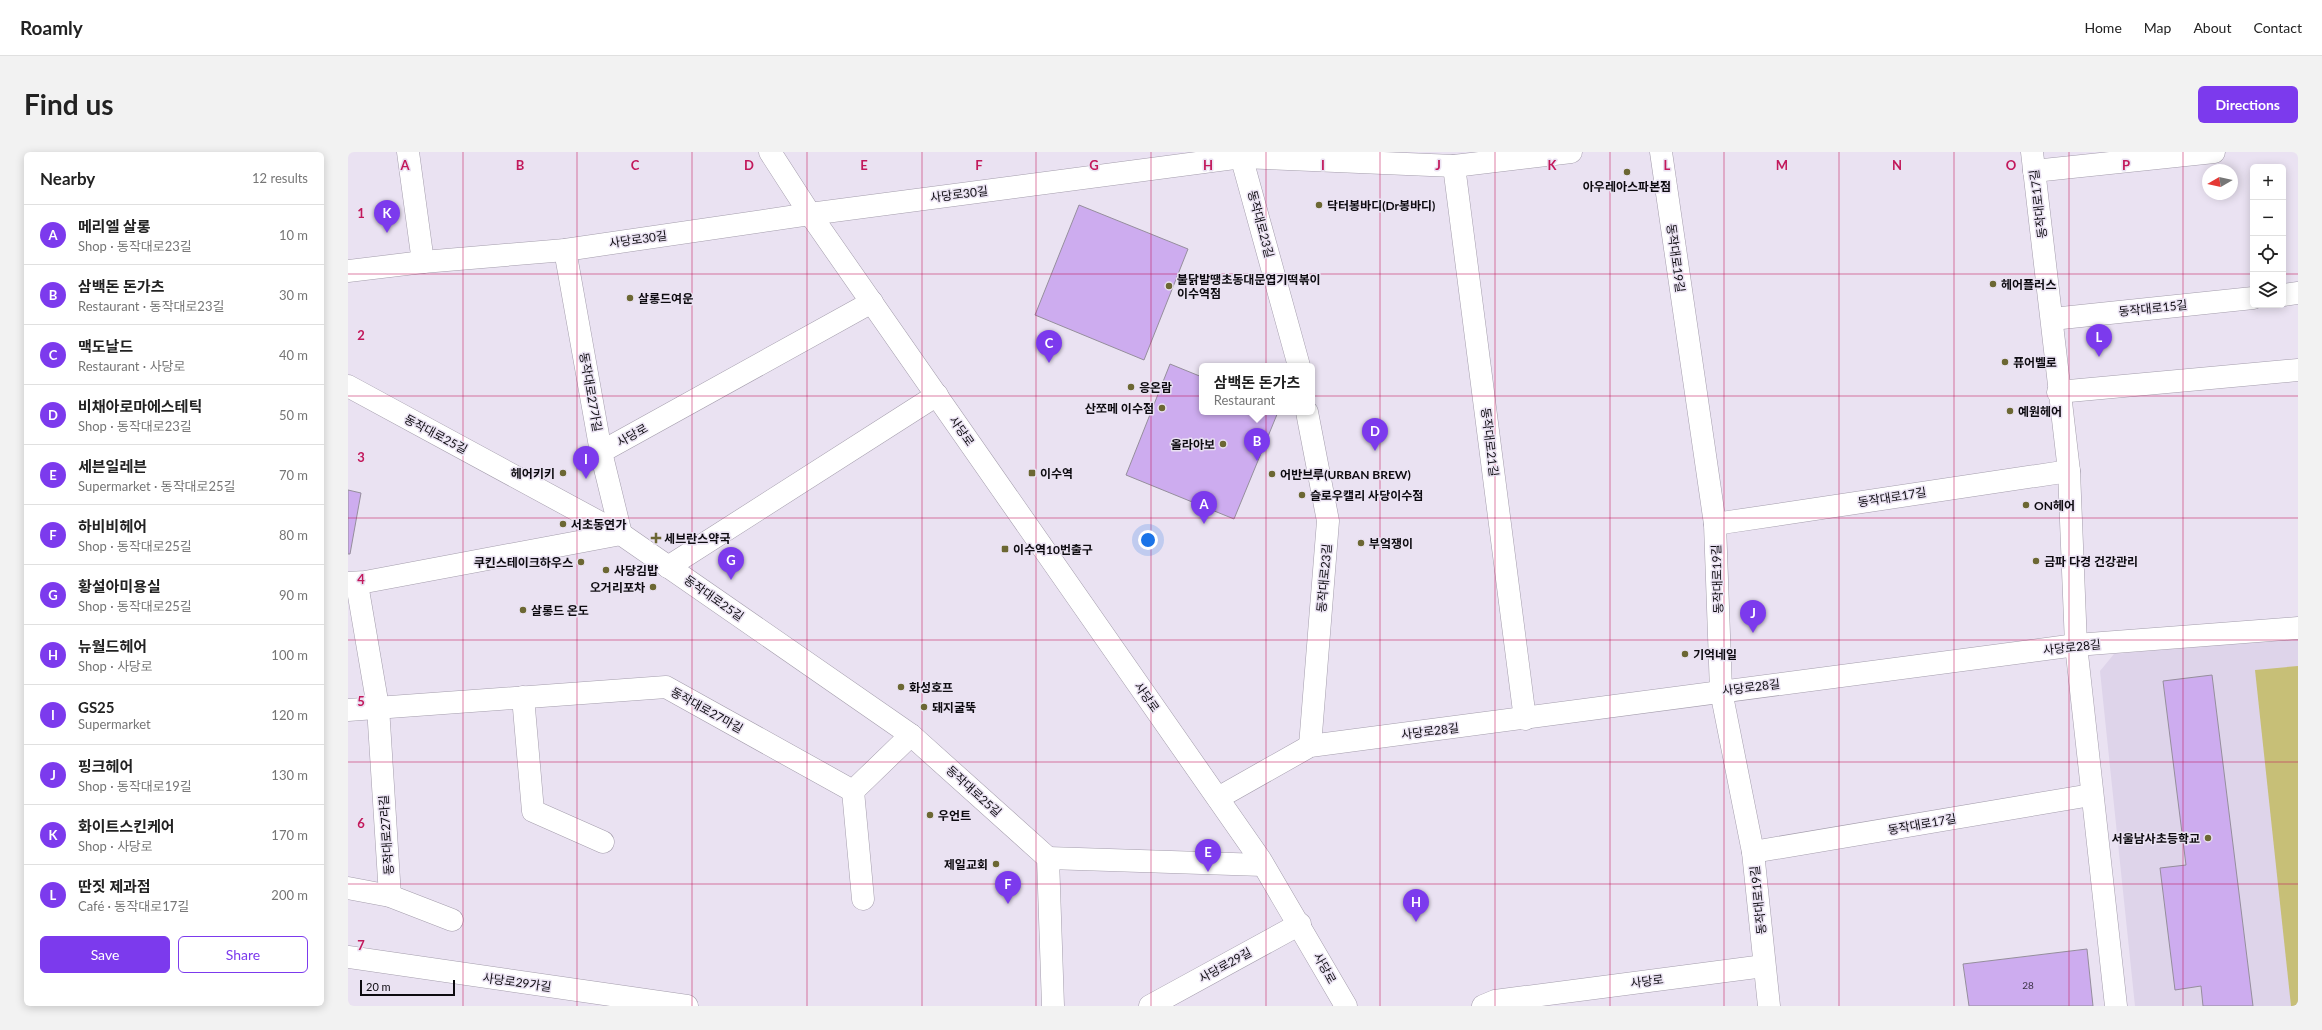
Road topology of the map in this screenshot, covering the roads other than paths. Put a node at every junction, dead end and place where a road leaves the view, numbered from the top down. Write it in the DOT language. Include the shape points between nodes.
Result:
graph roads {
  1 [pos="408,152"];
  2 [pos="770,152"];
  3 [pos="1571,152"];
  4 [pos="1661,152"];
  5 [pos="2214,152"];
  6 [pos="1241,155"];
  7 [pos="2033,162"];
  8 [pos="1454,166"];
  9 [pos="810,214"];
  10 [pos="565,250"];
  11 [pos="423,262"];
  12 [pos="348,271"];
  13 [pos="2298,293"];
  14 [pos="2286,295"];
  15 [pos="2250,298"];
  16 [pos="872,302"];
  17 [pos="2052,318"];
  18 [pos="1298,363"];
  19 [pos="2298,370"];
  20 [pos="348,386"];
  21 [pos="2058,392"];
  22 [pos="937,395"];
  23 [pos="1308,415"];
  24 [pos="601,452"];
  25 [pos="2069,470"];
  26 [pos="1715,524"];
  27 [pos="621,534"];
  28 [pos="668,567"];
  29 [pos="353,583"];
  30 [pos="2298,628"];
  31 [pos="2076,645"];
  32 [pos="1721,691"];
  33 [pos="523,697"];
  34 [pos="378,707"];
  35 [pos="348,710"];
  36 [pos="1525,718"];
  37 [pos="911,735"];
  38 [pos="1310,746"];
  39 [pos="853,791"];
  40 [pos="2091,795"];
  41 [pos="1218,798"];
  42 [pos="603,842"];
  43 [pos="1753,852"];
  44 [pos="1048,858"];
  45 [pos="1263,865"];
  46 [pos="348,888"];
  47 [pos="390,896"];
  48 [pos="862,899"];
  49 [pos="452,920"];
  50 [pos="1300,924"];
  51 [pos="348,957"];
  52 [pos="1764,966"];
  53 [pos="687,1006"];
  54 [pos="1053,1006"];
  55 [pos="1150,1006"];
  56 [pos="1346,1006"];
  57 [pos="1483,1006"];
  58 [pos="1769,1006"];
  59 [pos="2116,1006"];
  1 -- 11 [label="street"];
  2 -- 9 [label="street, 사당로"];
  3 -- 8 [label="street, 사당로30길"];
  4 -- 26 [label="street, 동작대로19길"];
  5 -- 7 [label="street"];
  6 -- 8 [label="street, 사당로30길"];
  6 -- 9 [label="street, 사당로30길"];
  6 -- 18 [label="street, 동작대로23길"];
  7 -- 17 [label="street, 동작대로17길"];
  8 -- 36 [label="street, 동작대로21길"];
  9 -- 10 [label="street, 사당로30길"];
  9 -- 16 [label="street, 사당로"];
  10 -- 11 [label="street, 사당로30길"];
  10 -- 24 [label="street, 동작대로27가길"];
  11 -- 12 [label="street, 사당로30길"];
  13 -- 14 [label="street"];
  15 -- 17 [label="street, 동작대로15길"];
  16 -- 22 [label="street, 사당로"];
  16 -- 24 [label="street, 사당로"];
  17 -- 21 [label="street, 동작대로17길"];
  19 -- 21 [label="street"];
  20 -- 27 [label="street, 동작대로25길"];
  21 -- 25 [label="street, 동작대로17길"];
  22 -- 28 [label="street"];
  22 -- 41 [label="street, 사당로"];
  23 -- 38 [label="street, 동작대로23길" via="1328,521"];
  24 -- 27 [label="street, 동작대로27가길"];
  25 -- 26 [label="street, 동작대로17길"];
  25 -- 31 [label="street, 동작대로17길"];
  26 -- 32 [label="street, 동작대로19길"];
  27 -- 28 [label="street, 동작대로25길"];
  27 -- 29 [label="street"];
  28 -- 37 [label="street, 동작대로25길"];
  29 -- 34 [label="street, 동작대로27라길"];
  30 -- 31 [label="street, 사당로28길"];
  31 -- 32 [label="street, 사당로28길"];
  31 -- 40 [label="street, 동작대로17길"];
  32 -- 36 [label="street, 사당로28길"];
  32 -- 43 [label="street, 동작대로19길"];
  33 -- 34 [label="street, 동작대로27마길"];
  33 -- 39 [label="street, 동작대로27마길" via="666,687"];
  33 -- 42 [label="street" via="533,811"];
  34 -- 35 [label="street"];
  34 -- 47 [label="street, 동작대로27라길"];
  36 -- 38 [label="street, 사당로28길"];
  37 -- 39 [label="street"];
  37 -- 44 [label="street, 동작대로25길"];
  38 -- 41 [label="street, 사당로28길"];
  39 -- 48 [label="street"];
  40 -- 43 [label="street, 동작대로17길"];
  40 -- 59 [label="street, 동작대로17길"];
  41 -- 45 [label="street, 사당로"];
  43 -- 52 [label="street, 동작대로19길"];
  44 -- 45 [label="street"];
  44 -- 54 [label="street"];
  45 -- 50 [label="street, 사당로"];
  46 -- 47 [label="street"];
  47 -- 49 [label="street"];
  50 -- 55 [label="street, 사당로29길"];
  50 -- 56 [label="street, 사당로"];
  51 -- 53 [label="street, 사당로29가길"];
  52 -- 57 [label="street, 사당로" via="1495,1001"];
  52 -- 58 [label="street, 동작대로19길"];
}
